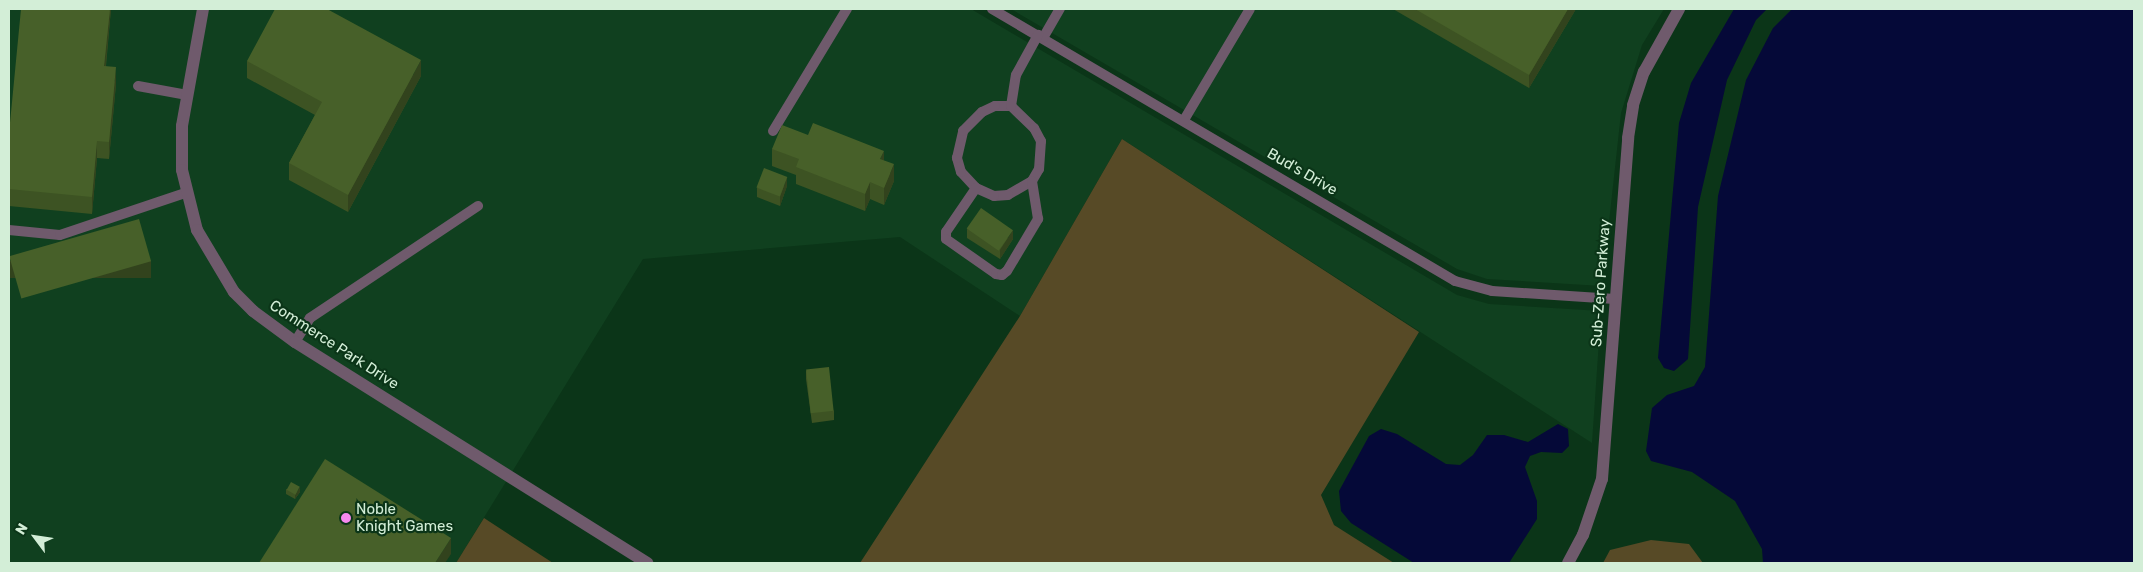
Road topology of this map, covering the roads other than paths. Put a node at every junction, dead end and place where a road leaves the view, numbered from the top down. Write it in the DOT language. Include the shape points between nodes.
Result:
graph roads {
  1 [pos="203,9"];
  2 [pos="847,9"];
  3 [pos="992,9"];
  4 [pos="1060,9"];
  5 [pos="1250,9"];
  6 [pos="1679,9"];
  7 [pos="1040,37"];
  8 [pos="138,86"];
  9 [pos="187,94"];
  10 [pos="1011,106"];
  11 [pos="1184,120"];
  12 [pos="773,131"];
  13 [pos="1032,181"];
  14 [pos="976,188"];
  15 [pos="185,193"];
  16 [pos="478,206"];
  17 [pos="9,230"];
  18 [pos="1615,299"];
  19 [pos="296,342"];
  20 [pos="647,563"];
  21 [pos="1568,563"];
  1 -- 9 [label="street, Commerce Park Drive"];
  2 -- 12 [label="lane"];
  3 -- 7 [label="lane, Bud's Drive"];
  4 -- 7 [label="lane"];
  5 -- 11 [label="lane"];
  6 -- 18 [label="street, Sub-Zero Parkway" via="1644,72 1633,105"];
  7 -- 10 [label="lane" via="1016,75"];
  7 -- 11 [label="lane, Bud's Drive"];
  8 -- 9 [label="lane"];
  9 -- 15 [label="street, Commerce Park Drive" via="181,150"];
  10 -- 13 [label="lane" via="1034,128 1041,141 1042,155"];
  10 -- 14 [label="lane" via="995,106 982,112 963,131 957,158 961,172"];
  11 -- 18 [label="lane, Bud's Drive" via="1470,287"];
  13 -- 14 [label="lane" via="1008,195 994,196"];
  13 -- 14 [label="lane" via="1038,219 1028,239 1002,274 996,274 946,239 946,232"];
  15 -- 17 [label="lane" via="60,234"];
  15 -- 19 [label="street, Commerce Park Drive" via="197,230 234,292 253,311"];
  16 -- 19 [label="lane" via="310,318"];
  18 -- 21 [label="street, Sub-Zero Parkway" via="1602,479 1583,536"];
  19 -- 20 [label="street, Commerce Park Drive"];
}
